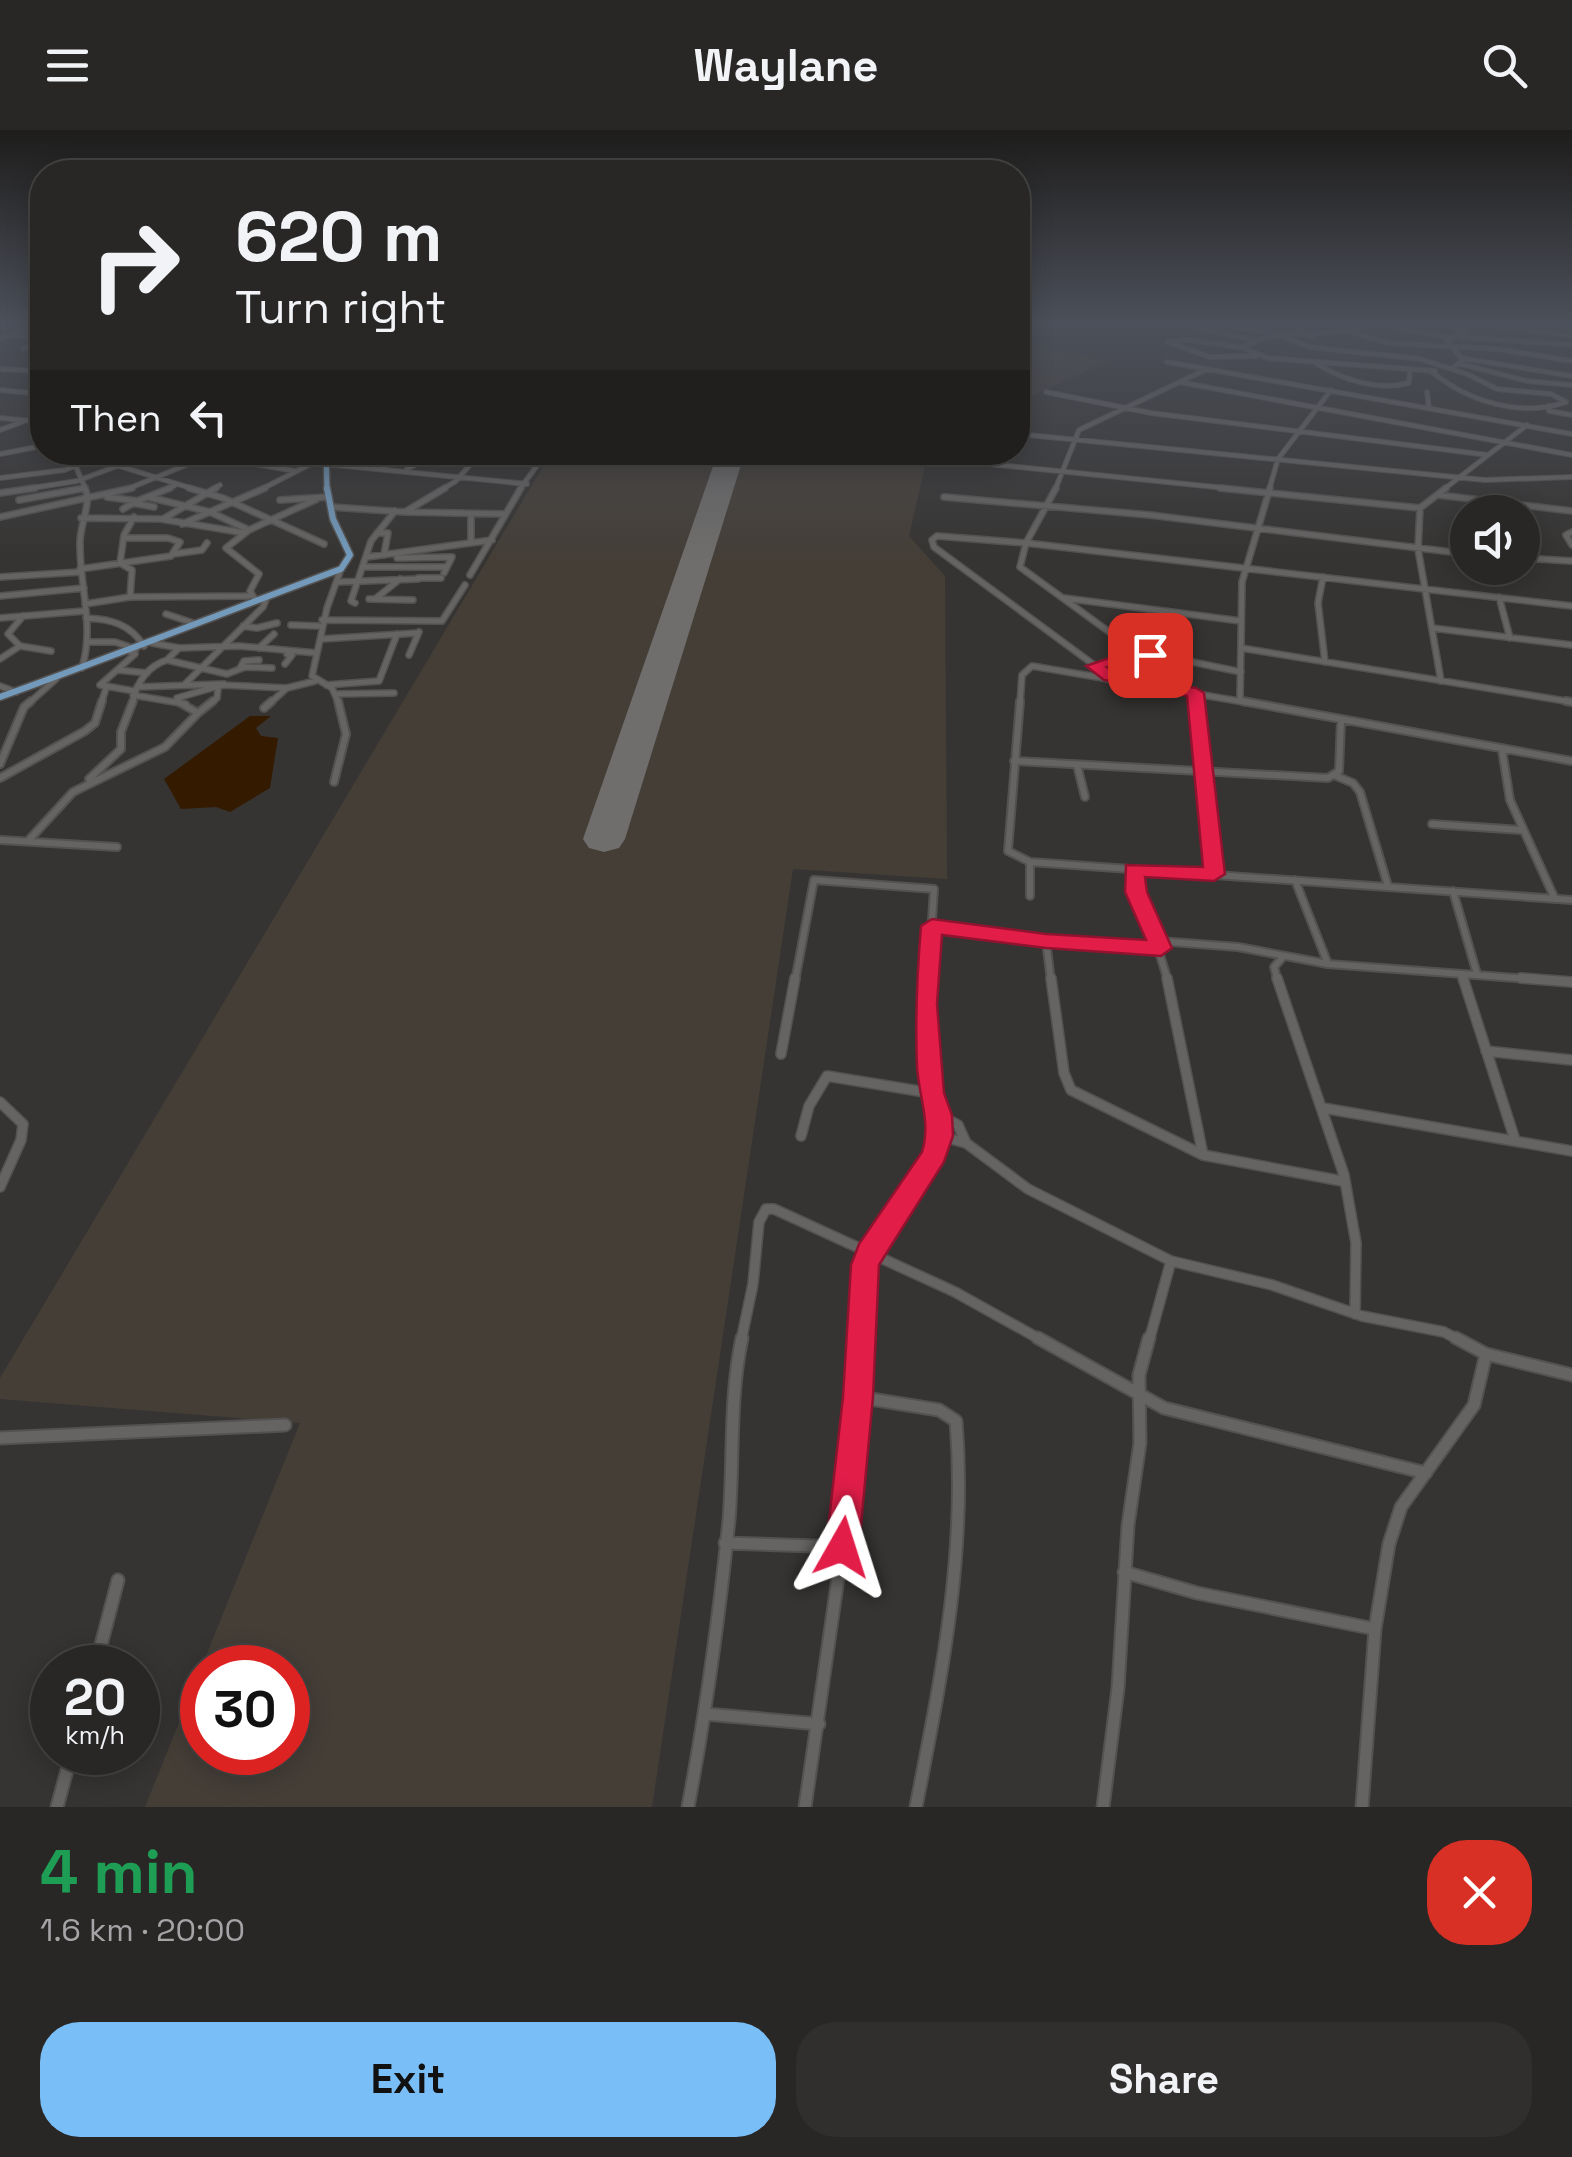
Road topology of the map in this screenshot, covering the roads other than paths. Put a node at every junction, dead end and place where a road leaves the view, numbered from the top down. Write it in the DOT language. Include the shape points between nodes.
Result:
graph roads {
  1 [pos="1099,403"];
  2 [pos="1132,403"];
  3 [pos="1293,403"];
  4 [pos="1321,403"];
  5 [pos="1403,403"];
  6 [pos="1428,403"];
  7 [pos="1526,403"];
  8 [pos="1560,403"];
  9 [pos="1548,406"];
  10 [pos="1121,408"];
  11 [pos="1318,408"];
  12 [pos="1429,408"];
  13 [pos="1572,415"];
  14 [pos="0,418"];
  15 [pos="26,421"];
  16 [pos="30,421"];
  17 [pos="1527,426"];
  18 [pos="0,430"];
  19 [pos="1298,432"];
  20 [pos="1572,434"];
  21 [pos="1030,435"];
  22 [pos="1074,440"];
  23 [pos="1506,442"];
  24 [pos="30,448"];
  25 [pos="0,454"];
  26 [pos="1572,454"];
  27 [pos="1488,455"];
  28 [pos="1278,460"];
  29 [pos="80,465"];
  30 [pos="189,465"];
  31 [pos="261,465"];
  32 [pos="308,465"];
  33 [pos="326,465"];
  34 [pos="363,465"];
  35 [pos="386,465"];
  36 [pos="417,465"];
  37 [pos="470,465"];
  38 [pos="526,465"];
  39 [pos="1012,465"];
  40 [pos="119,466"];
  41 [pos="537,466"];
  42 [pos="76,467"];
  43 [pos="382,469"];
  44 [pos="1062,469"];
  45 [pos="295,471"];
  46 [pos="402,471"];
  47 [pos="460,476"];
  48 [pos="1463,477"];
  49 [pos="1572,477"];
  50 [pos="0,478"];
  51 [pos="82,479"];
  52 [pos="155,480"];
  53 [pos="526,484"];
  54 [pos="220,485"];
  55 [pos="174,486"];
  56 [pos="85,488"];
  57 [pos="1269,490"];
  58 [pos="0,493"];
  59 [pos="208,494"];
  60 [pos="1439,495"];
  61 [pos="1450,496"];
  62 [pos="93,497"];
  63 [pos="148,497"];
  64 [pos="328,497"];
  65 [pos="944,497"];
  66 [pos="115,498"];
  67 [pos="245,498"];
  68 [pos="317,498"];
  69 [pos="19,500"];
  70 [pos="280,500"];
  71 [pos="135,502"];
  72 [pos="232,502"];
  73 [pos="256,503"];
  74 [pos="185,505"];
  75 [pos="85,506"];
  76 [pos="1540,506"];
  77 [pos="154,507"];
  78 [pos="331,507"];
  79 [pos="1048,508"];
  80 [pos="1420,508"];
  81 [pos="123,509"];
  82 [pos="1572,510"];
  83 [pos="395,511"];
  84 [pos="210,512"];
  85 [pos="405,512"];
  86 [pos="472,514"];
  87 [pos="505,514"];
  88 [pos="0,517"];
  89 [pos="134,517"];
  90 [pos="81,518"];
  91 [pos="161,519"];
  92 [pos="271,520"];
  93 [pos="182,524"];
  94 [pos="1260,528"];
  95 [pos="246,530"];
  96 [pos="1572,532"];
  97 [pos="377,533"];
  98 [pos="124,538"];
  99 [pos="492,540"];
  100 [pos="207,542"];
  101 [pos="472,542"];
  102 [pos="1026,543"];
  103 [pos="324,544"];
  104 [pos="1572,545"];
  105 [pos="451,546"];
  106 [pos="1418,549"];
  107 [pos="1450,552"];
  108 [pos="415,553"];
  109 [pos="174,554"];
  110 [pos="384,555"];
  111 [pos="367,557"];
  112 [pos="452,557"];
  113 [pos="396,558"];
  114 [pos="1540,559"];
  115 [pos="1572,561"];
  116 [pos="120,563"];
  117 [pos="406,566"];
  118 [pos="364,567"];
  119 [pos="422,567"];
  120 [pos="1247,568"];
  121 [pos="341,569"];
  122 [pos="80,570"];
  123 [pos="444,573"];
  124 [pos="470,576"];
  125 [pos="0,578"];
  126 [pos="418,578"];
  127 [pos="1323,578"];
  128 [pos="400,580"];
  129 [pos="338,582"];
  130 [pos="358,582"];
  131 [pos="465,585"];
  132 [pos="424,586"];
  133 [pos="84,588"];
  134 [pos="1423,588"];
  135 [pos="0,596"];
  136 [pos="130,597"];
  137 [pos="267,597"];
  138 [pos="1060,597"];
  139 [pos="253,598"];
  140 [pos="1499,598"];
  141 [pos="355,603"];
  142 [pos="1572,606"];
  143 [pos="85,611"];
  144 [pos="166,614"];
  145 [pos="23,616"];
  146 [pos="0,618"];
  147 [pos="398,620"];
  148 [pos="427,620"];
  149 [pos="1241,621"];
  150 [pos="320,623"];
  151 [pos="196,624"];
  152 [pos="277,624"];
  153 [pos="291,625"];
  154 [pos="242,626"];
  155 [pos="1432,628"];
  156 [pos="418,633"];
  157 [pos="274,634"];
  158 [pos="397,634"];
  159 [pos="1510,638"];
  160 [pos="321,639"];
  161 [pos="87,642"];
  162 [pos="1572,645"];
  163 [pos="20,646"];
  164 [pos="220,646"];
  165 [pos="140,647"];
  166 [pos="179,648"];
  167 [pos="259,648"];
  168 [pos="1241,648"];
  169 [pos="51,652"];
  170 [pos="316,653"];
  171 [pos="1140,653"];
  172 [pos="409,655"];
  173 [pos="0,659"];
  174 [pos="167,660"];
  175 [pos="1324,662"];
  176 [pos="257,664"];
  177 [pos="285,664"];
  178 [pos="1094,666"];
  179 [pos="82,668"];
  180 [pos="205,668"];
  181 [pos="272,668"];
  182 [pos="118,670"];
  183 [pos="1240,672"];
  184 [pos="147,673"];
  185 [pos="227,674"];
  186 [pos="1110,677"];
  187 [pos="56,679"];
  188 [pos="314,681"];
  189 [pos="1441,681"];
  190 [pos="185,685"];
  191 [pos="326,685"];
  192 [pos="0,686"];
  193 [pos="220,687"];
  194 [pos="106,688"];
  195 [pos="204,688"];
  196 [pos="287,688"];
  197 [pos="135,691"];
  198 [pos="16,692"];
  199 [pos="1196,693"];
  200 [pos="335,694"];
  201 [pos="394,694"];
  202 [pos="0,697"];
  203 [pos="176,698"];
  204 [pos="1240,700"];
  205 [pos="1572,702"];
  206 [pos="264,708"];
  207 [pos="198,713"];
  208 [pos="1342,720"];
  209 [pos="1502,750"];
  210 [pos="1014,761"];
  211 [pos="1572,762"];
  212 [pos="0,764"];
  213 [pos="1076,765"];
  214 [pos="1201,774"];
  215 [pos="1336,776"];
  216 [pos="0,778"];
  217 [pos="334,782"];
  218 [pos="84,784"];
  219 [pos="1086,797"];
  220 [pos="1432,824"];
  221 [pos="1520,830"];
  222 [pos="0,840"];
  223 [pos="28,841"];
  224 [pos="117,847"];
  225 [pos="1030,862"];
  226 [pos="1134,870"];
  227 [pos="1214,874"];
  228 [pos="1295,880"];
  229 [pos="1388,886"];
  230 [pos="1453,892"];
  231 [pos="1030,896"];
  232 [pos="1554,899"];
  233 [pos="1572,900"];
  234 [pos="932,926"];
  235 [pos="1046,941"];
  236 [pos="1160,944"];
  237 [pos="1284,957"];
  238 [pos="1328,964"];
  239 [pos="1462,974"];
  240 [pos="1477,974"];
  241 [pos="1572,982"];
  242 [pos="1486,1051"];
  243 [pos="781,1054"];
  244 [pos="1572,1060"];
  245 [pos="931,1093"];
  246 [pos="0,1102"];
  247 [pos="1323,1108"];
  248 [pos="939,1115"];
  249 [pos="800,1136"];
  250 [pos="940,1136"];
  251 [pos="1516,1140"];
  252 [pos="966,1144"];
  253 [pos="1572,1151"];
  254 [pos="1203,1155"];
  255 [pos="1342,1181"];
  256 [pos="0,1187"];
  257 [pos="869,1252"];
  258 [pos="1171,1261"];
  259 [pos="1354,1314"];
  260 [pos="1486,1354"];
  261 [pos="1572,1375"];
  262 [pos="1139,1393"];
  263 [pos="858,1397"];
  264 [pos="285,1425"];
  265 [pos="0,1438"];
  266 [pos="1426,1473"];
  267 [pos="725,1544"];
  268 [pos="842,1547"];
  269 [pos="1124,1572"];
  270 [pos="118,1580"];
  271 [pos="1375,1629"];
  272 [pos="100,1645"];
  273 [pos="706,1714"];
  274 [pos="819,1724"];
  275 [pos="66,1775"];
  276 [pos="57,1807"];
  277 [pos="688,1807"];
  278 [pos="805,1807"];
  279 [pos="916,1807"];
  280 [pos="1103,1807"];
  281 [pos="1362,1807"];
  1 -- 10 [label="street"];
  2 -- 10 [label="street"];
  3 -- 11 [label="street"];
  4 -- 11 [label="street"];
  5 -- 12 [label="street"];
  6 -- 12 [label="street"];
  7 -- 9 [label="street"];
  8 -- 9 [label="street"];
  9 -- 13 [label="street"];
  10 -- 19 [label="street"];
  10 -- 22 [label="street" via="1083,427"];
  11 -- 19 [label="street"];
  11 -- 23 [label="street"];
  12 -- 17 [label="street"];
  14 -- 15 [label="street"];
  15 -- 16 [label="street"];
  15 -- 18 [label="street"];
  17 -- 20 [label="street"];
  17 -- 23 [label="street"];
  19 -- 27 [label="street"];
  19 -- 28 [label="street"];
  21 -- 22 [label="street"];
  22 -- 28 [label="street"];
  22 -- 44 [label="street"];
  23 -- 26 [label="street"];
  23 -- 27 [label="street"];
  24 -- 25 [label="street"];
  27 -- 48 [label="street"];
  28 -- 48 [label="street"];
  28 -- 57 [label="street"];
  29 -- 42 [label="street"];
  30 -- 52 [label="street"];
  31 -- 45 [label="street"];
  32 -- 45 [label="street"];
  33 -- 64 [label="main road"];
  34 -- 43 [label="street"];
  35 -- 43 [label="street"];
  36 -- 46 [label="street"];
  37 -- 47 [label="street"];
  38 -- 41 [label="street"];
  39 -- 44 [label="street"];
  40 -- 51 [label="street"];
  40 -- 52 [label="street"];
  41 -- 53 [label="street"];
  42 -- 50 [label="street"];
  42 -- 51 [label="street"];
  43 -- 46 [label="street"];
  44 -- 57 [label="street"];
  44 -- 79 [label="street"];
  45 -- 67 [label="street"];
  46 -- 47 [label="street"];
  47 -- 53 [label="street"];
  47 -- 85 [label="street"];
  48 -- 49 [label="street"];
  48 -- 60 [label="street"];
  51 -- 56 [label="street"];
  51 -- 58 [label="street"];
  52 -- 55 [label="street"];
  52 -- 62 [label="street"];
  53 -- 87 [label="street"];
  54 -- 59 [label="street"];
  55 -- 59 [label="street"];
  55 -- 63 [label="street"];
  56 -- 62 [label="street"];
  56 -- 69 [label="street"];
  57 -- 80 [label="street"];
  57 -- 94 [label="street"];
  59 -- 72 [label="street"];
  59 -- 74 [label="street"];
  60 -- 61 [label="street"];
  60 -- 80 [label="street"];
  62 -- 66 [label="street"];
  62 -- 75 [label="street"];
  62 -- 88 [label="street"];
  63 -- 71 [label="street"];
  63 -- 74 [label="street"];
  64 -- 68 [label="street"];
  64 -- 78 [label="main road"];
  65 -- 79 [label="street"];
  66 -- 71 [label="street"];
  66 -- 75 [label="street"];
  67 -- 72 [label="street"];
  67 -- 73 [label="street"];
  68 -- 70 [label="street"];
  68 -- 92 [label="street"];
  71 -- 77 [label="street"];
  71 -- 81 [label="street"];
  72 -- 84 [label="street"];
  72 -- 92 [label="street"];
  74 -- 84 [label="street"];
  74 -- 91 [label="street"];
  75 -- 90 [label="street"];
  76 -- 82 [label="street"];
  78 -- 83 [label="street"];
  78 -- 121 [label="main road" via="350,555"];
  79 -- 94 [label="street"];
  79 -- 102 [label="street"];
  80 -- 106 [label="street"];
  83 -- 85 [label="street"];
  83 -- 97 [label="street"];
  84 -- 93 [label="street"];
  84 -- 95 [label="street"];
  85 -- 86 [label="street"];
  86 -- 87 [label="street"];
  86 -- 101 [label="street"];
  87 -- 99 [label="street"];
  89 -- 90 [label="street"];
  89 -- 91 [label="street"];
  89 -- 98 [label="street"];
  90 -- 122 [label="street"];
  91 -- 93 [label="street"];
  92 -- 95 [label="street"];
  92 -- 103 [label="street"];
  93 -- 95 [label="street"];
  94 -- 106 [label="street"];
  94 -- 120 [label="street"];
  95 -- 139 [label="street" via="226,548 259,574"];
  96 -- 104 [label="street" via="1566,535"];
  97 -- 110 [label="street" via="388,534"];
  97 -- 111 [label="street"];
  98 -- 109 [label="street" via="180,542"];
  98 -- 116 [label="street"];
  99 -- 101 [label="street"];
  99 -- 124 [label="street"];
  100 -- 109 [label="street" via="202,550"];
  101 -- 105 [label="street"];
  102 -- 120 [label="street"];
  102 -- 138 [label="street" via="1022,570"];
  102 -- 178 [label="street" via="932,540"];
  105 -- 108 [label="street"];
  105 -- 112 [label="street"];
  106 -- 107 [label="street"];
  106 -- 134 [label="street"];
  108 -- 110 [label="street"];
  108 -- 112 [label="street"];
  108 -- 113 [label="street"];
  109 -- 116 [label="street"];
  110 -- 111 [label="street"];
  111 -- 118 [label="street"];
  112 -- 123 [label="street"];
  114 -- 115 [label="street"];
  116 -- 122 [label="street"];
  116 -- 136 [label="street" via="132,570"];
  117 -- 118 [label="street"];
  117 -- 119 [label="street"];
  117 -- 128 [label="street"];
  118 -- 130 [label="street"];
  119 -- 123 [label="street"];
  119 -- 126 [label="street"];
  120 -- 127 [label="street"];
  120 -- 149 [label="street"];
  121 -- 129 [label="street"];
  121 -- 137 [label="main road"];
  122 -- 125 [label="street"];
  122 -- 133 [label="street"];
  123 -- 126 [label="street"];
  126 -- 128 [label="street"];
  126 -- 132 [label="street"];
  127 -- 134 [label="street"];
  127 -- 175 [label="street" via="1318,603"];
  128 -- 130 [label="street"];
  128 -- 147 [label="street" via="372,599 412,600"];
  129 -- 130 [label="street"];
  129 -- 150 [label="street"];
  130 -- 141 [label="street" via="350,600"];
  131 -- 148 [label="street" via="442,621"];
  133 -- 135 [label="street"];
  133 -- 143 [label="street"];
  134 -- 140 [label="street"];
  134 -- 155 [label="street"];
  136 -- 139 [label="street"];
  136 -- 143 [label="street"];
  137 -- 139 [label="main road"];
  137 -- 154 [label="street"];
  138 -- 149 [label="street"];
  138 -- 171 [label="street"];
  139 -- 151 [label="main road"];
  140 -- 142 [label="street"];
  140 -- 159 [label="street"];
  143 -- 145 [label="street"];
  143 -- 161 [label="street"];
  143 -- 165 [label="street" via="120,622 136,633"];
  144 -- 151 [label="street"];
  145 -- 146 [label="street"];
  145 -- 163 [label="street" via="8,634"];
  147 -- 148 [label="street"];
  147 -- 150 [label="street"];
  148 -- 156 [label="street"];
  149 -- 168 [label="street"];
  150 -- 153 [label="street"];
  150 -- 160 [label="street"];
  151 -- 165 [label="main road"];
  152 -- 154 [label="street"];
  154 -- 164 [label="street"];
  155 -- 159 [label="street"];
  155 -- 189 [label="street"];
  156 -- 158 [label="street"];
  156 -- 172 [label="street"];
  157 -- 167 [label="street"];
  158 -- 160 [label="street"];
  158 -- 191 [label="street" via="380,681"];
  159 -- 162 [label="street"];
  160 -- 170 [label="street"];
  161 -- 165 [label="street"];
  161 -- 179 [label="street"];
  163 -- 169 [label="street"];
  163 -- 173 [label="street"];
  164 -- 166 [label="street"];
  164 -- 167 [label="street"];
  164 -- 180 [label="street"];
  165 -- 166 [label="street"];
  165 -- 179 [label="main road"];
  165 -- 182 [label="street"];
  166 -- 174 [label="street"];
  167 -- 170 [label="street"];
  168 -- 175 [label="street"];
  168 -- 183 [label="street"];
  170 -- 188 [label="street"];
  171 -- 178 [label="street"];
  171 -- 183 [label="street"];
  174 -- 180 [label="street"];
  174 -- 184 [label="street"];
  175 -- 189 [label="street"];
  176 -- 177 [label="street" via="265,653 292,655"];
  176 -- 181 [label="street"];
  176 -- 185 [label="street"];
  178 -- 186 [label="street"];
  179 -- 187 [label="main road"];
  180 -- 185 [label="street"];
  180 -- 190 [label="street"];
  182 -- 184 [label="street"];
  182 -- 194 [label="street" via="100,685"];
  183 -- 204 [label="street"];
  184 -- 197 [label="street"];
  185 -- 193 [label="street" via="230,679"];
  186 -- 199 [label="street"];
  186 -- 210 [label="street" via="1041,665 1024,671"];
  187 -- 198 [label="main road"];
  187 -- 212 [label="street" via="24,707"];
  188 -- 191 [label="street"];
  188 -- 196 [label="street"];
  189 -- 205 [label="street"];
  190 -- 193 [label="street"];
  190 -- 197 [label="street"];
  190 -- 203 [label="street"];
  191 -- 200 [label="street"];
  192 -- 198 [label="street"];
  193 -- 195 [label="street"];
  193 -- 196 [label="street"];
  193 -- 203 [label="street"];
  193 -- 207 [label="street"];
  194 -- 197 [label="street"];
  194 -- 216 [label="street" via="95,722 85,731"];
  196 -- 206 [label="street"];
  197 -- 203 [label="street"];
  197 -- 218 [label="street" via="121,750"];
  198 -- 202 [label="main road"];
  199 -- 204 [label="street"];
  199 -- 214 [label="street"];
  200 -- 201 [label="street"];
  200 -- 217 [label="street" via="346,718 345,751"];
  203 -- 207 [label="street"];
  204 -- 208 [label="street"];
  207 -- 218 [label="street" via="165,746"];
  208 -- 209 [label="street"];
  208 -- 215 [label="street"];
  209 -- 211 [label="street"];
  209 -- 221 [label="street"];
  210 -- 213 [label="street"];
  210 -- 225 [label="street" via="1008,851"];
  213 -- 214 [label="street"];
  213 -- 219 [label="street"];
  214 -- 215 [label="street"];
  214 -- 227 [label="street"];
  215 -- 229 [label="street" via="1364,798"];
  218 -- 223 [label="street"];
  220 -- 221 [label="street"];
  221 -- 232 [label="street"];
  222 -- 223 [label="street"];
  223 -- 224 [label="street"];
  225 -- 226 [label="street"];
  225 -- 231 [label="street"];
  226 -- 227 [label="street"];
  226 -- 236 [label="street" via="1136,892"];
  227 -- 228 [label="street"];
  228 -- 229 [label="street"];
  228 -- 238 [label="street"];
  229 -- 230 [label="street"];
  230 -- 232 [label="street"];
  230 -- 240 [label="street"];
  232 -- 233 [label="street"];
  234 -- 235 [label="street"];
  234 -- 243 [label="street" via="931,887 814,880"];
  234 -- 245 [label="street" via="926,1004"];
  235 -- 236 [label="street"];
  235 -- 254 [label="street" via="1071,1090"];
  236 -- 237 [label="street" via="1238,947"];
  236 -- 254 [label="street"];
  237 -- 238 [label="street"];
  237 -- 247 [label="street" via="1274,967"];
  238 -- 239 [label="street"];
  239 -- 240 [label="street"];
  239 -- 242 [label="street"];
  240 -- 241 [label="street"];
  242 -- 244 [label="street"];
  242 -- 251 [label="street"];
  245 -- 248 [label="street"];
  245 -- 249 [label="street" via="827,1076"];
  246 -- 256 [label="street" via="23,1124"];
  247 -- 251 [label="street"];
  247 -- 255 [label="street"];
  248 -- 250 [label="street"];
  248 -- 252 [label="street" via="958,1125"];
  250 -- 252 [label="street"];
  250 -- 257 [label="street" via="935,1154"];
  251 -- 253 [label="street"];
  252 -- 258 [label="street" via="1028,1189"];
  254 -- 255 [label="street"];
  255 -- 259 [label="street" via="1356,1242"];
  257 -- 262 [label="street"];
  257 -- 263 [label="street"];
  257 -- 267 [label="street" via="774,1208 760,1215 733,1380"];
  258 -- 259 [label="street" via="1272,1285"];
  258 -- 262 [label="street"];
  259 -- 260 [label="street" via="1444,1332"];
  260 -- 261 [label="street"];
  260 -- 266 [label="street" via="1474,1405"];
  262 -- 266 [label="street" via="1164,1408 1227,1426"];
  262 -- 269 [label="street" via="1140,1443"];
  263 -- 268 [label="street"];
  263 -- 279 [label="street" via="940,1410 956,1421 962,1468 951,1612"];
  264 -- 265 [label="street"];
  266 -- 271 [label="street" via="1401,1507"];
  267 -- 268 [label="street"];
  267 -- 273 [label="street"];
  268 -- 274 [label="street"];
  269 -- 271 [label="street"];
  269 -- 280 [label="street"];
  270 -- 272 [label="street"];
  271 -- 281 [label="street"];
  273 -- 274 [label="street"];
  273 -- 277 [label="street"];
  274 -- 278 [label="street"];
  275 -- 276 [label="street"];
}
